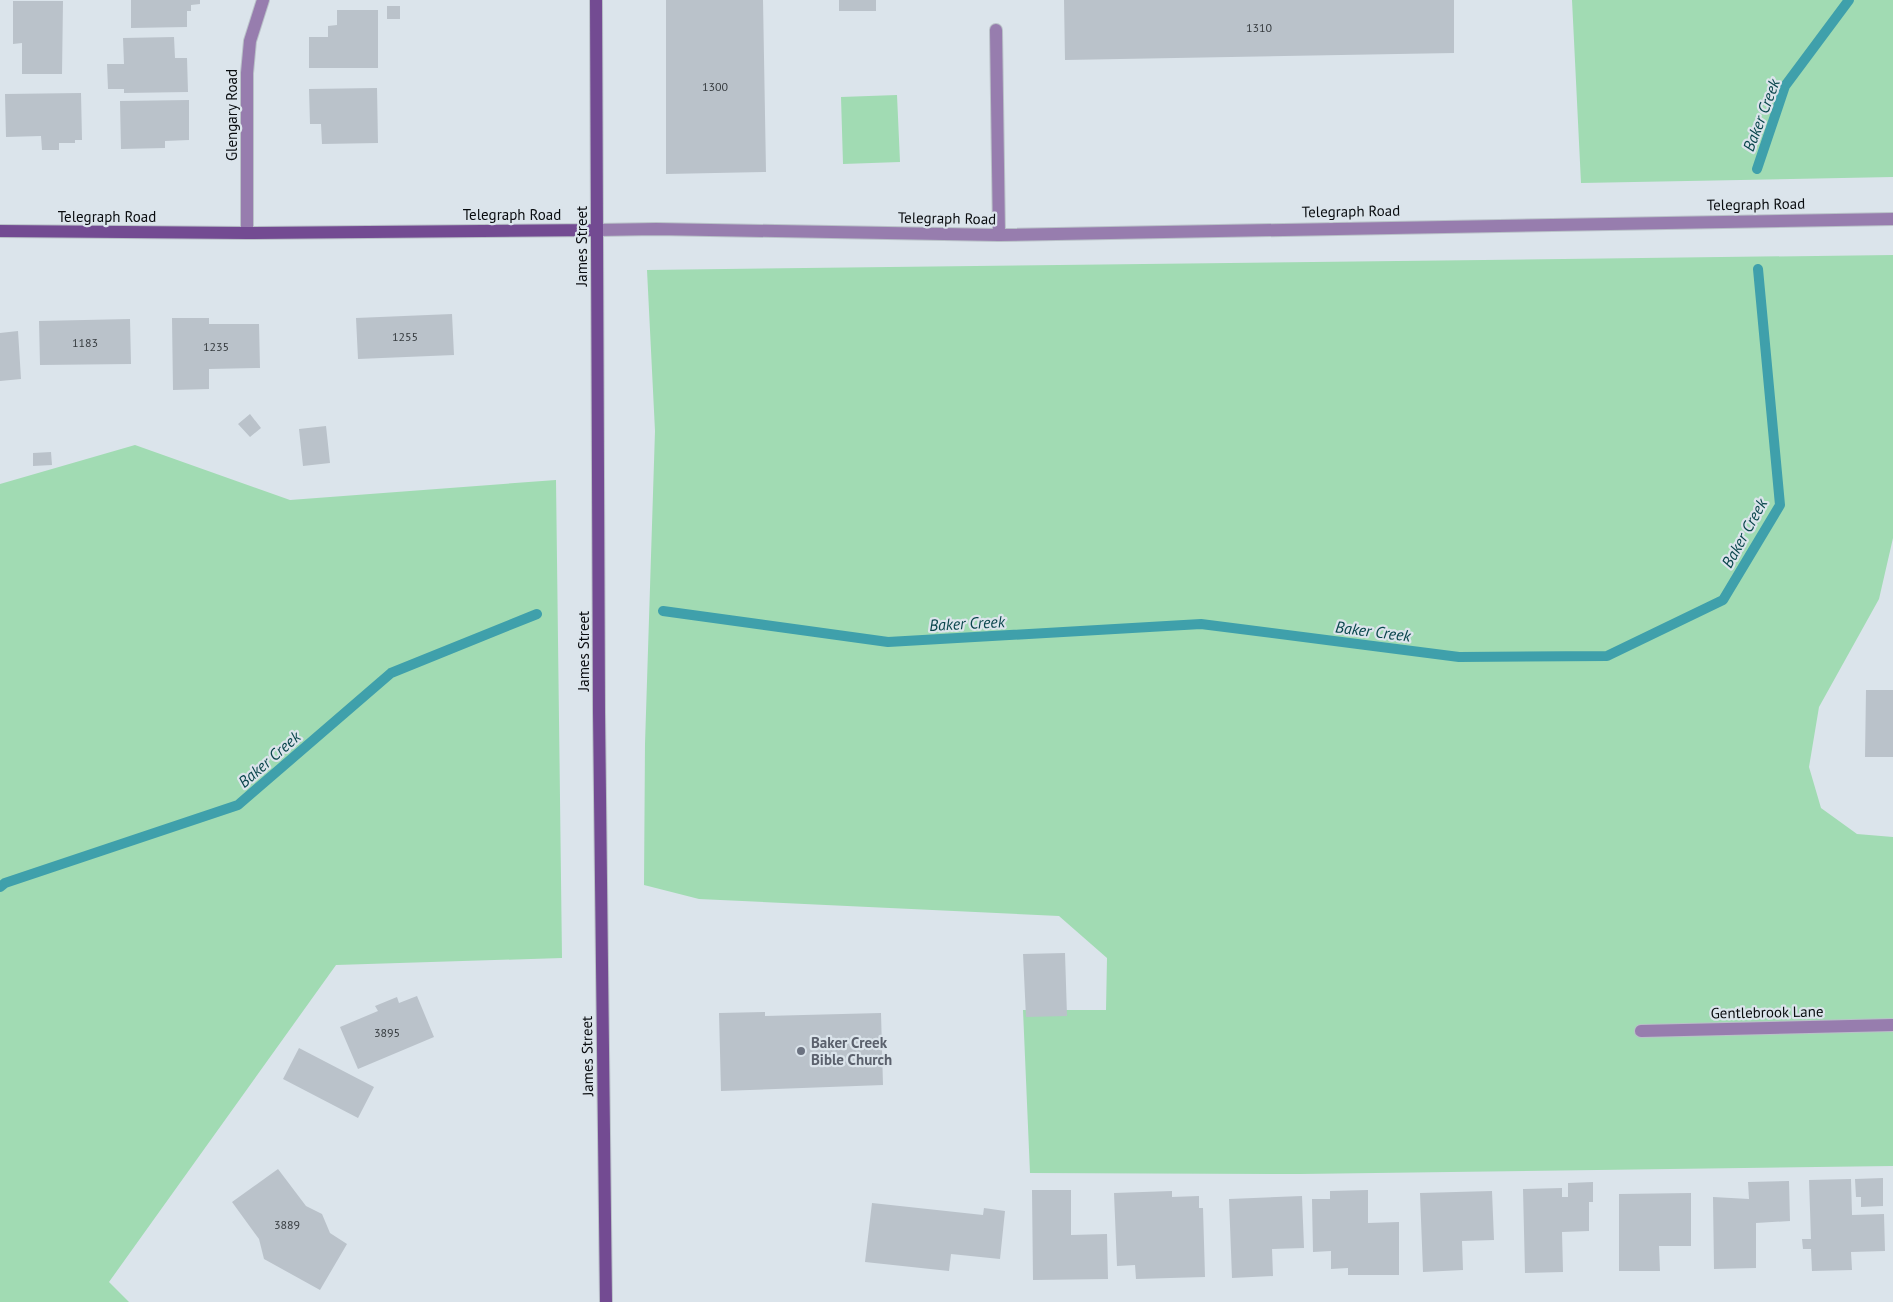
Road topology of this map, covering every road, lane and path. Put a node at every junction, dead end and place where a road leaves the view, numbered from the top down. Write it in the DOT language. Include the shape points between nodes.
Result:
graph roads {
  1 [pos="263,0"];
  2 [pos="596,0"];
  3 [pos="996,30"];
  4 [pos="1893,219"];
  5 [pos="597,230"];
  6 [pos="0,231"];
  7 [pos="248,233"];
  8 [pos="999,235"];
  9 [pos="1893,1024"];
  10 [pos="1641,1031"];
  11 [pos="606,1302"];
  1 -- 7 [label="street, Glengary Road" via="250,41 247,73"];
  2 -- 5 [label="main road, James Street"];
  3 -- 8 [label="street"];
  4 -- 8 [label="street, Telegraph Road"];
  5 -- 7 [label="main road, Telegraph Road"];
  5 -- 8 [label="street, Telegraph Road"];
  5 -- 11 [label="main road, James Street"];
  6 -- 7 [label="main road, Telegraph Road"];
  9 -- 10 [label="street, Gentlebrook Lane"];
}
